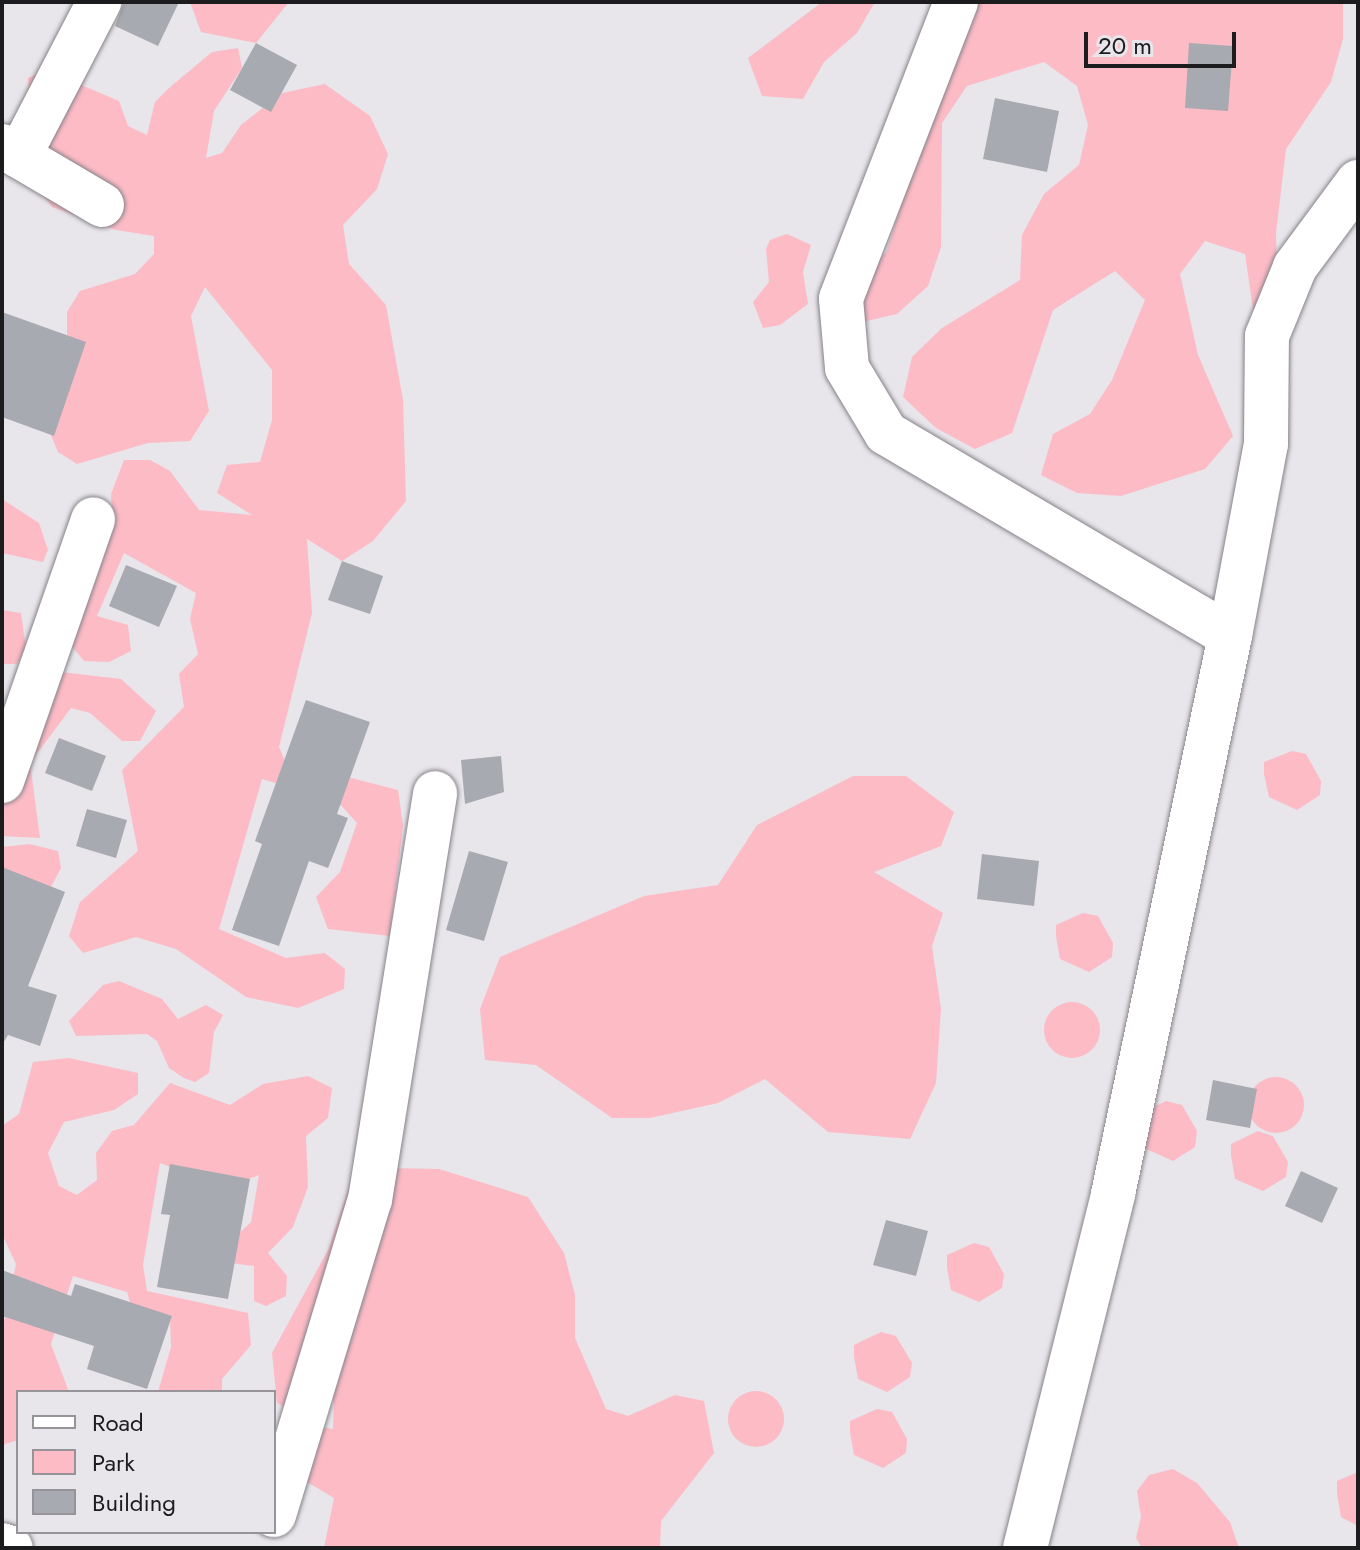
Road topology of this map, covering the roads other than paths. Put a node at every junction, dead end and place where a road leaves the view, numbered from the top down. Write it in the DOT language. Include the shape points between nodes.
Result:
graph roads {
  1 [pos="99,2"];
  2 [pos="956,2"];
  3 [pos="11,151"];
  4 [pos="1358,182"];
  5 [pos="102,205"];
  6 [pos="93,519"];
  7 [pos="1230,636"];
  8 [pos="2,781"];
  9 [pos="435,793"];
  10 [pos="276,1508"];
  11 [pos="2,1545"];
  12 [pos="11,1548"];
  13 [pos="1025,1548"];
  1 -- 3 [label="street"];
  2 -- 7 [label="street" via="841,299 847,368 886,433"];
  3 -- 5 [label="street"];
  4 -- 7 [label="street" via="1295,267 1267,336 1266,444"];
  6 -- 8 [label="street"];
  7 -- 13 [label="street" via="1113,1194"];
  9 -- 10 [label="street" via="370,1200"];
  11 -- 12 [label="street"];
}
